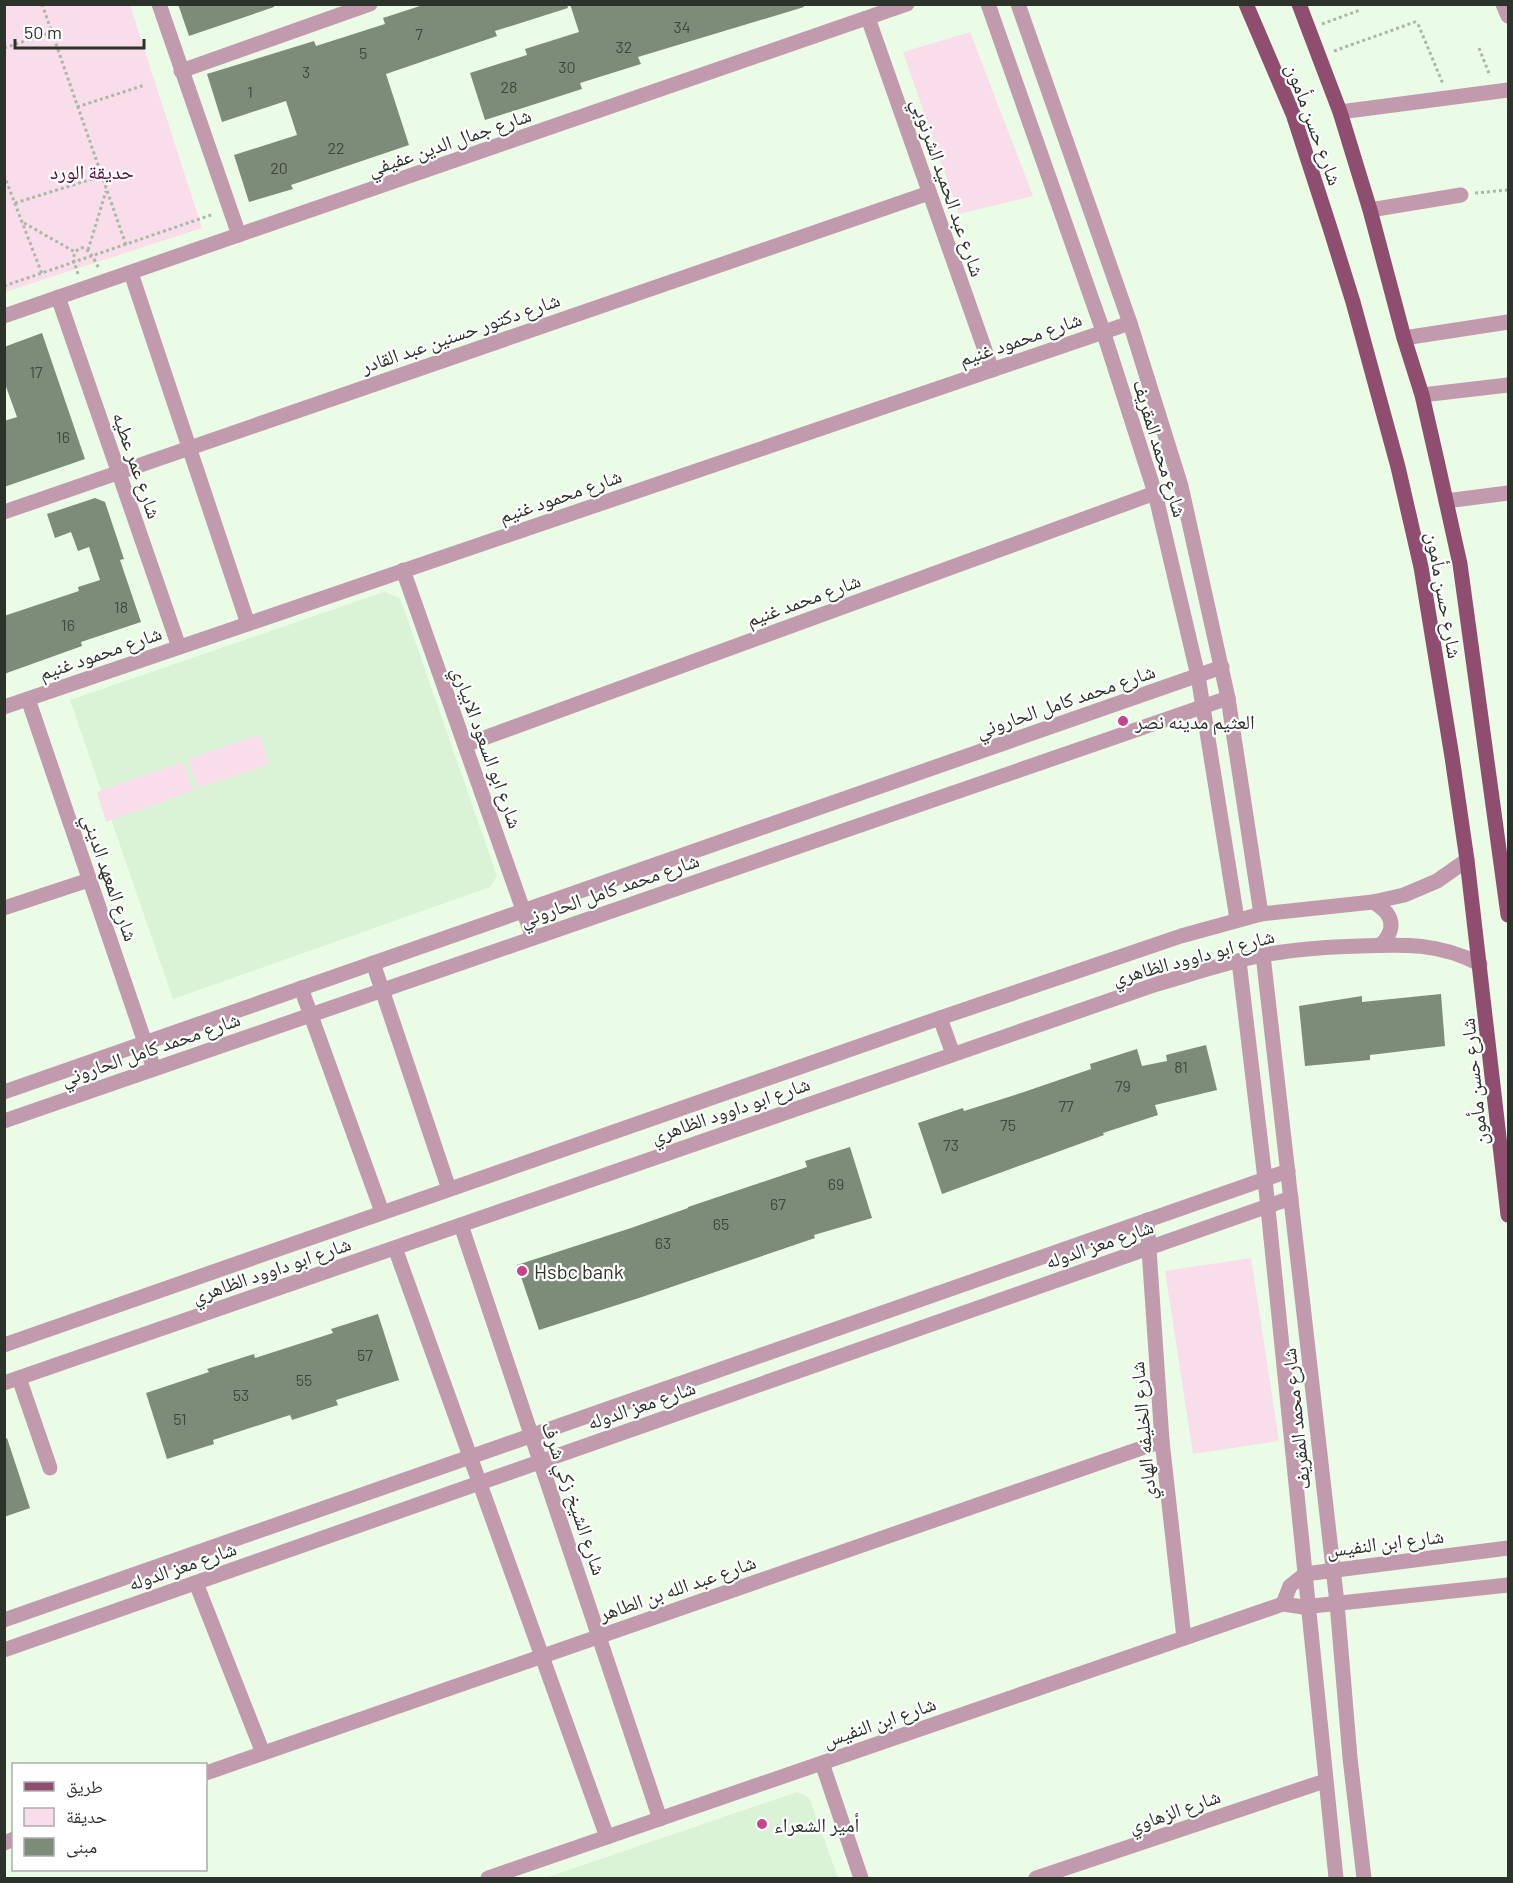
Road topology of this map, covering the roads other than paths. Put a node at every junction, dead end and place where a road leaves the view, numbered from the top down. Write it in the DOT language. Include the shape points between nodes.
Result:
graph roads {
  1 [pos="159,4"];
  2 [pos="370,4"];
  3 [pos="907,4"];
  4 [pos="988,4"];
  5 [pos="1018,4"];
  6 [pos="1246,4"];
  7 [pos="1299,4"];
  8 [pos="1503,4"];
  9 [pos="1509,16"];
  10 [pos="868,18"];
  11 [pos="181,71"];
  12 [pos="1502,91"];
  13 [pos="1340,112"];
  14 [pos="929,193"];
  15 [pos="1461,195"];
  16 [pos="1370,210"];
  17 [pos="239,235"];
  18 [pos="131,273"];
  19 [pos="58,297"];
  20 [pos="4,316"];
  21 [pos="1509,322"];
  22 [pos="1130,323"];
  23 [pos="1103,332"];
  24 [pos="1404,338"];
  25 [pos="992,370"];
  26 [pos="1509,385"];
  27 [pos="1422,395"];
  28 [pos="189,448"];
  29 [pos="118,472"];
  30 [pos="1155,493"];
  31 [pos="1509,493"];
  32 [pos="1446,501"];
  33 [pos="4,512"];
  34 [pos="403,570"];
  35 [pos="248,624"];
  36 [pos="178,647"];
  37 [pos="1222,668"];
  38 [pos="1198,676"];
  39 [pos="1228,698"];
  40 [pos="28,699"];
  41 [pos="4,706"];
  42 [pos="1202,707"];
  43 [pos="465,745"];
  44 [pos="1467,861"];
  45 [pos="1506,878"];
  46 [pos="90,880"];
  47 [pos="1373,902"];
  48 [pos="4,908"];
  49 [pos="524,911"];
  50 [pos="1260,914"];
  51 [pos="1509,915"];
  52 [pos="1237,919"];
  53 [pos="533,938"];
  54 [pos="1382,945"];
  55 [pos="1263,955"];
  56 [pos="1239,961"];
  57 [pos="373,963"];
  58 [pos="1480,964"];
  59 [pos="302,988"];
  60 [pos="382,990"];
  61 [pos="311,1015"];
  62 [pos="940,1018"];
  63 [pos="145,1043"];
  64 [pos="953,1054"];
  65 [pos="154,1069"];
  66 [pos="4,1092"];
  67 [pos="4,1121"];
  68 [pos="1288,1171"];
  69 [pos="1265,1179"];
  70 [pos="449,1189"];
  71 [pos="1291,1198"];
  72 [pos="1268,1207"];
  73 [pos="382,1212"];
  74 [pos="1509,1215"];
  75 [pos="1147,1220"];
  76 [pos="461,1225"];
  77 [pos="395,1248"];
  78 [pos="1148,1249"];
  79 [pos="4,1345"];
  80 [pos="12,1381"];
  81 [pos="531,1436"];
  82 [pos="1162,1441"];
  83 [pos="470,1457"];
  84 [pos="540,1462"];
  85 [pos="50,1468"];
  86 [pos="480,1483"];
  87 [pos="1509,1548"];
  88 [pos="1333,1570"];
  89 [pos="1305,1574"];
  90 [pos="196,1582"];
  91 [pos="1509,1585"];
  92 [pos="1337,1603"];
  93 [pos="1282,1604"];
  94 [pos="1310,1606"];
  95 [pos="4,1620"];
  96 [pos="599,1637"];
  97 [pos="1185,1638"];
  98 [pos="4,1650"];
  99 [pos="542,1656"];
  100 [pos="263,1753"];
  101 [pos="1350,1758"];
  102 [pos="822,1763"];
  103 [pos="1323,1763"];
  104 [pos="207,1773"];
  105 [pos="1353,1783"];
  106 [pos="1326,1784"];
  107 [pos="660,1819"];
  108 [pos="607,1837"];
  109 [pos="488,1878"];
  110 [pos="861,1878"];
  111 [pos="1036,1878"];
  112 [pos="1336,1878"];
  113 [pos="1364,1878"];
  1 -- 11 [label="street"];
  2 -- 11 [label="street"];
  3 -- 10 [label="street, شارع جمال الدين عفيفي"];
  4 -- 23 [label="street, شارع محمد المقريف"];
  5 -- 22 [label="street, شارع محمد المقريف"];
  6 -- 44 [label="main road, شارع حسن مأمون" via="1296,125 1353,302 1398,467 1423,578"];
  7 -- 13 [label="main road, شارع حسن مأمون"];
  8 -- 9 [label="street"];
  10 -- 14 [label="street, شارع عبد الحميد الشرنوبي"];
  10 -- 17 [label="street, شارع جمال الدين عفيفي"];
  11 -- 17 [label="street"];
  12 -- 13 [label="street"];
  13 -- 16 [label="main road, شارع حسن مأمون"];
  14 -- 25 [label="street, شارع عبد الحميد الشرنوبي"];
  14 -- 28 [label="street, شارع دكتور حسنين عبد القادر"];
  15 -- 16 [label="street"];
  16 -- 24 [label="main road, شارع حسن مأمون"];
  17 -- 18 [label="street, شارع جمال الدين عفيفي"];
  18 -- 19 [label="street, شارع جمال الدين عفيفي"];
  18 -- 28 [label="street"];
  19 -- 20 [label="street, شارع جمال الدين عفيفي"];
  19 -- 29 [label="street, شارع عمر عطيه"];
  21 -- 24 [label="street"];
  22 -- 23 [label="street, شارع محمود غنيم"];
  22 -- 37 [label="street, شارع محمد المقريف" via="1181,486"];
  23 -- 25 [label="street, شارع محمود غنيم"];
  23 -- 30 [label="street, شارع محمد المقريف"];
  24 -- 27 [label="main road, شارع حسن مأمون"];
  25 -- 34 [label="street, شارع محمود غنيم"];
  26 -- 27 [label="street"];
  27 -- 32 [label="main road, شارع حسن مأمون"];
  28 -- 29 [label="street, شارع دكتور حسنين عبد القادر"];
  28 -- 35 [label="street"];
  29 -- 33 [label="street, شارع دكتور حسنين عبد القادر"];
  29 -- 36 [label="street, شارع عمر عطيه"];
  30 -- 38 [label="street, شارع محمد المقريف"];
  30 -- 43 [label="street, شارع محمد غنيم"];
  31 -- 32 [label="street"];
  32 -- 45 [label="main road, شارع حسن مأمون" via="1460,564"];
  34 -- 35 [label="street, شارع محمود غنيم"];
  34 -- 43 [label="street, شارع ابو السعود الابياري"];
  35 -- 36 [label="street, شارع محمود غنيم"];
  36 -- 40 [label="street, شارع محمود غنيم"];
  37 -- 38 [label="street, شارع محمد كامل الحاروني"];
  37 -- 39 [label="street, شارع محمد المقريف"];
  38 -- 42 [label="street, شارع محمد المقريف"];
  38 -- 49 [label="street, شارع محمد كامل الحاروني"];
  39 -- 42 [label="street, شارع محمد كامل الحاروني"];
  39 -- 50 [label="street, شارع محمد المقريف"];
  40 -- 41 [label="street, شارع محمود غنيم"];
  40 -- 46 [label="street, شارع المعهد الديني"];
  42 -- 52 [label="street, شارع محمد المقريف"];
  42 -- 53 [label="street, شارع محمد كامل الحاروني"];
  43 -- 49 [label="street, شارع ابو السعود الابياري"];
  44 -- 47 [label="street, شارع ابو داوود الظاهري" via="1421,889"];
  44 -- 58 [label="main road, شارع حسن مأمون"];
  45 -- 51 [label="main road, شارع حسن مأمون"];
  46 -- 48 [label="street"];
  46 -- 63 [label="street, شارع المعهد الديني"];
  47 -- 50 [label="street, شارع ابو داوود الظاهري"];
  47 -- 54 [label="street" via="1389,914 1391,923 1391,931"];
  49 -- 53 [label="street, شارع ابو السعود الابياري"];
  49 -- 57 [label="street, شارع محمد كامل الحاروني"];
  50 -- 52 [label="street, شارع ابو داوود الظاهري"];
  52 -- 62 [label="street, شارع ابو داوود الظاهري"];
  53 -- 60 [label="street, شارع محمد كامل الحاروني"];
  54 -- 55 [label="street, شارع ابو داوود الظاهري"];
  54 -- 58 [label="street, شارع ابو داوود الظاهري" via="1432,946"];
  55 -- 56 [label="street, شارع ابو داوود الظاهري"];
  55 -- 68 [label="street, شارع محمد المقريف"];
  56 -- 64 [label="street, شارع ابو داوود الظاهري" via="1157,984"];
  56 -- 69 [label="street, شارع محمد المقريف"];
  57 -- 59 [label="street, شارع محمد كامل الحاروني"];
  57 -- 60 [label="street"];
  58 -- 74 [label="main road, شارع حسن مأمون"];
  59 -- 61 [label="street"];
  59 -- 63 [label="street, شارع محمد كامل الحاروني"];
  60 -- 61 [label="street, شارع محمد كامل الحاروني"];
  60 -- 70 [label="street"];
  61 -- 65 [label="street, شارع محمد كامل الحاروني"];
  61 -- 73 [label="street"];
  62 -- 64 [label="street"];
  62 -- 70 [label="street, شارع ابو داوود الظاهري"];
  63 -- 65 [label="street, شارع المعهد الديني"];
  63 -- 66 [label="street, شارع محمد كامل الحاروني"];
  64 -- 76 [label="street, شارع ابو داوود الظاهري"];
  65 -- 67 [label="street, شارع محمد كامل الحاروني"];
  68 -- 69 [label="street, شارع معز الدوله"];
  68 -- 71 [label="street, شارع محمد المقريف"];
  69 -- 72 [label="street, شارع محمد المقريف"];
  69 -- 75 [label="street, شارع معز الدوله"];
  70 -- 73 [label="street, شارع ابو داوود الظاهري"];
  71 -- 72 [label="street, شارع معز الدوله"];
  71 -- 88 [label="street, شارع محمد المقريف"];
  72 -- 78 [label="street, شارع معز الدوله"];
  72 -- 89 [label="street, شارع محمد المقريف"];
  73 -- 79 [label="street, شارع ابو داوود الظاهري"];
  75 -- 78 [label="street, شارع الخليفه الهادي"];
  75 -- 81 [label="street, شارع معز الدوله"];
  76 -- 77 [label="street, شارع ابو داوود الظاهري"];
  76 -- 81 [label="street, شارع الشيخ زكي شرف"];
  77 -- 80 [label="street, شارع ابو داوود الظاهري"];
  77 -- 83 [label="street"];
  78 -- 82 [label="street, شارع الخليفه الهادي"];
  78 -- 84 [label="street, شارع معز الدوله"];
  80 -- 85 [label="street"];
  81 -- 83 [label="street, شارع معز الدوله"];
  81 -- 84 [label="street, شارع الشيخ زكي شرف"];
  82 -- 96 [label="street, شارع عبد الله بن الطاهر"];
  82 -- 97 [label="street, شارع الخليفه الهادي"];
  83 -- 86 [label="street"];
  83 -- 95 [label="street, شارع معز الدوله"];
  84 -- 86 [label="street, شارع معز الدوله"];
  84 -- 96 [label="street, شارع الشيخ زكي شرف"];
  86 -- 90 [label="street, شارع معز الدوله"];
  86 -- 99 [label="street"];
  87 -- 88 [label="street, شارع ابن النفيس"];
  88 -- 89 [label="street, شارع ابن النفيس"];
  88 -- 92 [label="street, شارع محمد المقريف"];
  89 -- 93 [label="street, شارع ابن النفيس" via="1290,1586"];
  89 -- 94 [label="street, شارع محمد المقريف"];
  90 -- 98 [label="street, شارع معز الدوله"];
  90 -- 100 [label="street"];
  91 -- 92 [label="street, شارع ابن النفيس"];
  92 -- 94 [label="street, شارع ابن النفيس"];
  92 -- 101 [label="street, شارع محمد المقريف"];
  93 -- 94 [label="street, شارع ابن النفيس"];
  93 -- 97 [label="street, شارع ابن النفيس"];
  94 -- 103 [label="street, شارع محمد المقريف"];
  96 -- 99 [label="street, شارع عبد الله بن الطاهر"];
  96 -- 107 [label="street, شارع الشيخ زكي شرف"];
  97 -- 102 [label="street, شارع ابن النفيس"];
  99 -- 100 [label="street, شارع عبد الله بن الطاهر"];
  99 -- 108 [label="street"];
  100 -- 104 [label="street, شارع عبد الله بن الطاهر"];
  101 -- 103 [label="street"];
  101 -- 105 [label="street, شارع محمد المقريف"];
  102 -- 107 [label="street, شارع ابن النفيس"];
  102 -- 110 [label="street"];
  103 -- 106 [label="street, شارع محمد المقريف"];
  105 -- 106 [label="street, شارع الزهاوي"];
  105 -- 113 [label="street, شارع محمد المقريف"];
  106 -- 111 [label="street, شارع الزهاوي"];
  106 -- 112 [label="street, شارع محمد المقريف"];
  107 -- 108 [label="street, شارع ابن النفيس"];
  108 -- 109 [label="street, شارع ابن النفيس"];
}
